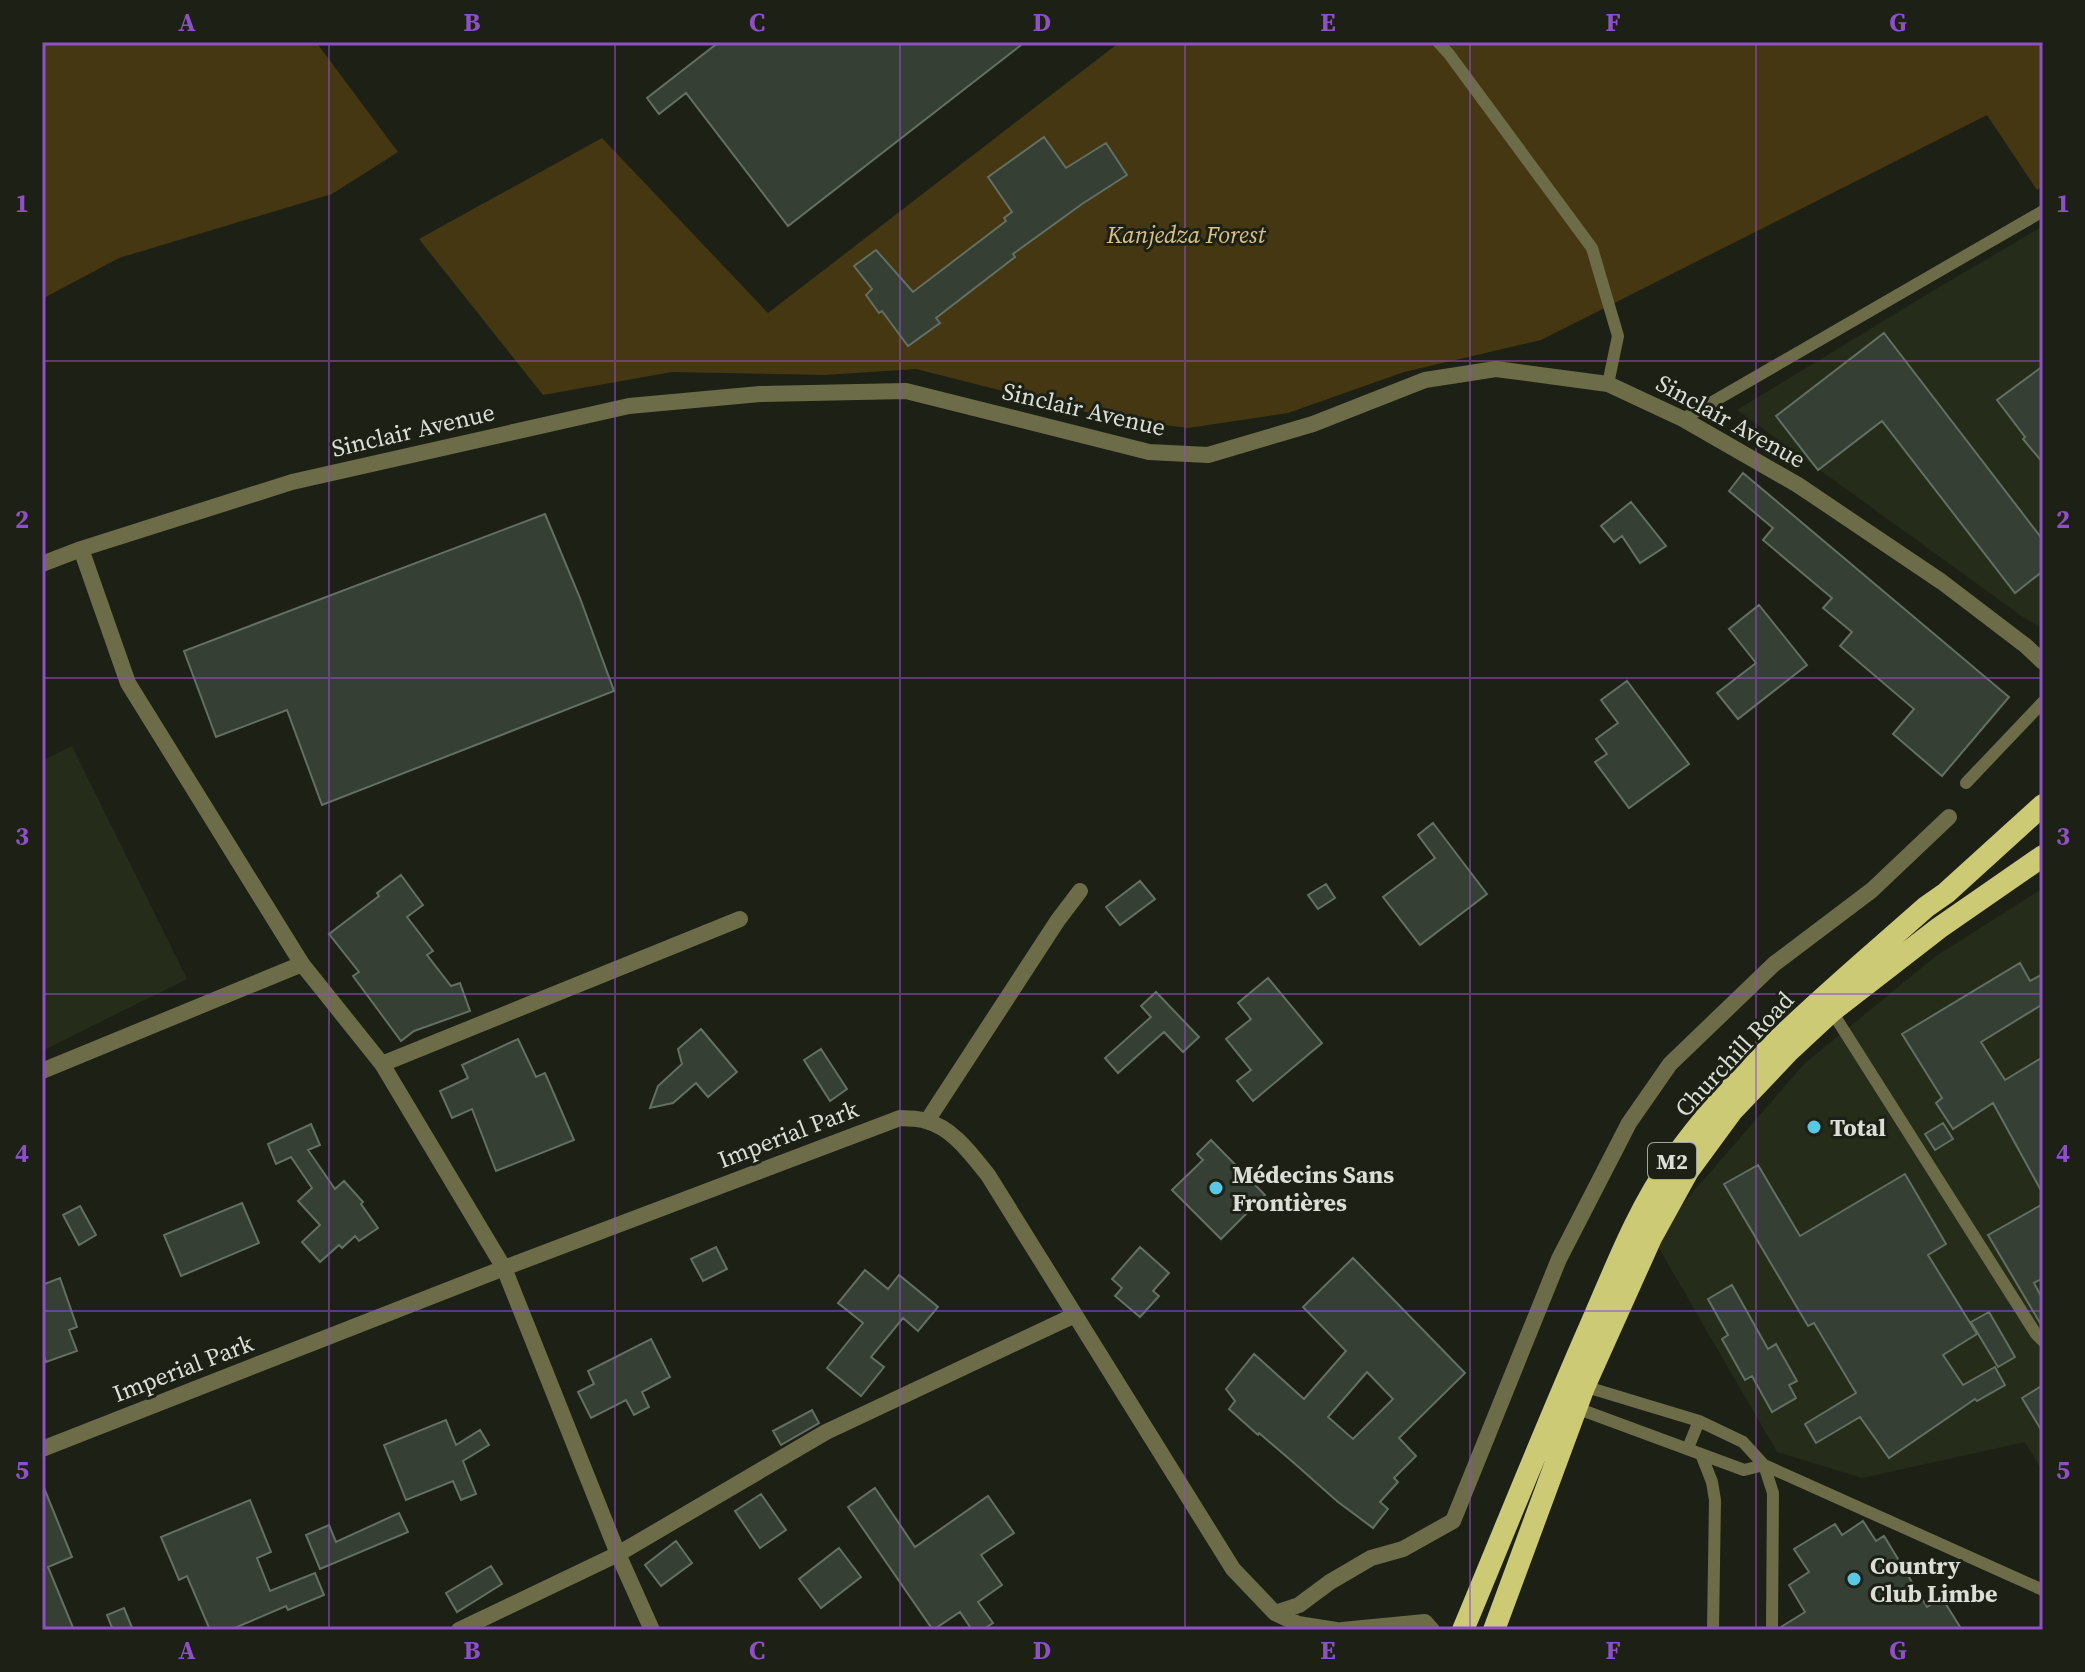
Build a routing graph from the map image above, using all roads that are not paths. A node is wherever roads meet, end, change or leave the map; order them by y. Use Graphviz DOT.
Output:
graph roads {
  1 [pos="1438,42"];
  2 [pos="2043,211"];
  3 [pos="1608,384"];
  4 [pos="1683,419"];
  5 [pos="81,549"];
  6 [pos="42,564"];
  7 [pos="2043,662"];
  8 [pos="2043,702"];
  9 [pos="1966,783"];
  10 [pos="2043,805"];
  11 [pos="1949,817"];
  12 [pos="2043,856"];
  13 [pos="1080,891"];
  14 [pos="740,919"];
  15 [pos="302,964"];
  16 [pos="1827,1005"];
  17 [pos="382,1064"];
  18 [pos="42,1071"];
  19 [pos="927,1121"];
  20 [pos="504,1268"];
  21 [pos="1075,1315"];
  22 [pos="2043,1341"];
  23 [pos="1571,1394"];
  24 [pos="1699,1421"];
  25 [pos="1688,1448"];
  26 [pos="42,1449"];
  27 [pos="1701,1454"];
  28 [pos="1764,1465"];
  29 [pos="618,1554"];
  30 [pos="2043,1590"];
  31 [pos="1275,1613"];
  32 [pos="459,1630"];
  33 [pos="652,1630"];
  34 [pos="1336,1630"];
  35 [pos="1342,1630"];
  36 [pos="1432,1630"];
  37 [pos="1463,1630"];
  38 [pos="1494,1630"];
  39 [pos="1713,1630"];
  40 [pos="1772,1630"];
  1 -- 3 [label="lane"];
  2 -- 4 [label="lane"];
  3 -- 4 [label="street, Sinclair Avenue"];
  3 -- 5 [label="street, Sinclair Avenue"];
  4 -- 7 [label="street, Sinclair Avenue"];
  5 -- 6 [label="street, Sinclair Avenue"];
  5 -- 15 [label="street"];
  8 -- 9 [label="lane"];
  10 -- 16 [label="highway, Churchill Road / M2"];
  11 -- 31 [label="street"];
  12 -- 16 [label="highway, Churchill Road / M2"];
  13 -- 19 [label="street"];
  14 -- 17 [label="street"];
  15 -- 17 [label="street"];
  15 -- 18 [label="street"];
  16 -- 22 [label="lane"];
  16 -- 23 [label="highway, Churchill Road / M2"];
  17 -- 20 [label="street"];
  19 -- 20 [label="street, Imperial Park"];
  19 -- 21 [label="street"];
  20 -- 26 [label="street, Imperial Park"];
  20 -- 29 [label="street"];
  21 -- 29 [label="street"];
  21 -- 31 [label="street"];
  23 -- 24 [label="lane"];
  23 -- 25 [label="lane"];
  23 -- 37 [label="highway, Churchill Road / M2"];
  23 -- 38 [label="highway, Churchill Road / M2"];
  24 -- 25 [label="lane"];
  24 -- 28 [label="lane"];
  25 -- 27 [label="lane"];
  27 -- 28 [label="lane"];
  27 -- 39 [label="lane"];
  28 -- 30 [label="lane"];
  28 -- 40 [label="lane"];
  29 -- 32 [label="street"];
  29 -- 33 [label="street"];
  31 -- 34 [label="street"];
  35 -- 36 [label="street"];
}
